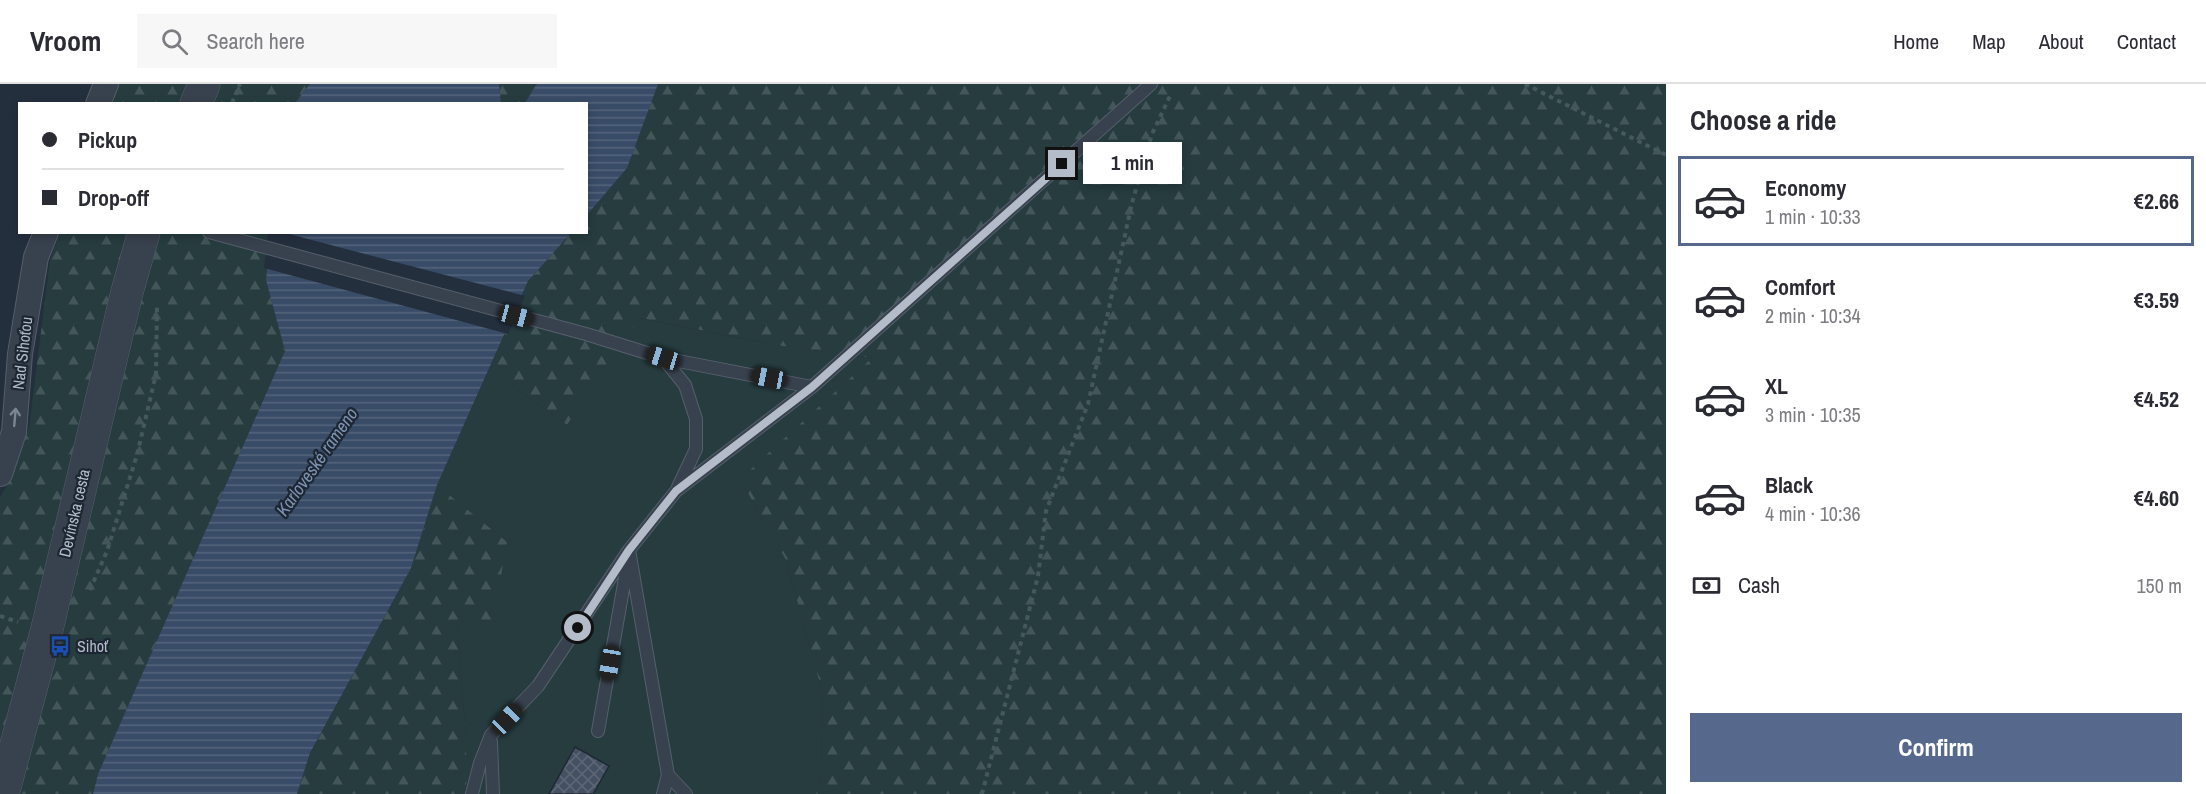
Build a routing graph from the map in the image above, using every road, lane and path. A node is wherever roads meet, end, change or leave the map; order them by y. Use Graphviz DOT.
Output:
graph roads {
  1 [pos="106,84"];
  2 [pos="204,84"];
  3 [pos="240,84"];
  4 [pos="1151,84"];
  5 [pos="1525,84"];
  6 [pos="1171,94"];
  7 [pos="99,102"];
  8 [pos="197,102"];
  9 [pos="233,102"];
  10 [pos="1666,155"];
  11 [pos="45,234"];
  12 [pos="143,234"];
  13 [pos="213,234"];
  14 [pos="157,301"];
  15 [pos="663,358"];
  16 [pos="812,387"];
  17 [pos="0,474"];
  18 [pos="676,491"];
  19 [pos="629,550"];
  20 [pos="89,592"];
  21 [pos="0,616"];
  22 [pos="25,624"];
  23 [pos="598,731"];
  24 [pos="491,735"];
  25 [pos="668,774"];
  26 [pos="3,794"];
  27 [pos="472,794"];
  28 [pos="493,794"];
  29 [pos="663,794"];
  30 [pos="686,794"];
  31 [pos="982,794"];
  1 -- 7 [label="street"];
  2 -- 8 [label="street"];
  3 -- 9 [label="path"];
  4 -- 16 [label="lane"];
  5 -- 10 [label="path"];
  6 -- 31 [label="path"];
  17 -- 11 [label="street, Nad Sihoťou, one-way"];
  12 -- 26 [label="street, Devínska cesta"];
  13 -- 15 [label="lane"];
  14 -- 20 [label="path"];
  15 -- 16 [label="lane"];
  15 -- 18 [label="lane"];
  16 -- 18 [label="lane"];
  18 -- 19 [label="lane"];
  19 -- 23 [label="lane"];
  19 -- 24 [label="lane"];
  19 -- 25 [label="lane"];
  21 -- 22 [label="path"];
  24 -- 27 [label="lane"];
  24 -- 28 [label="lane"];
  25 -- 29 [label="lane"];
  25 -- 30 [label="lane"];
}
